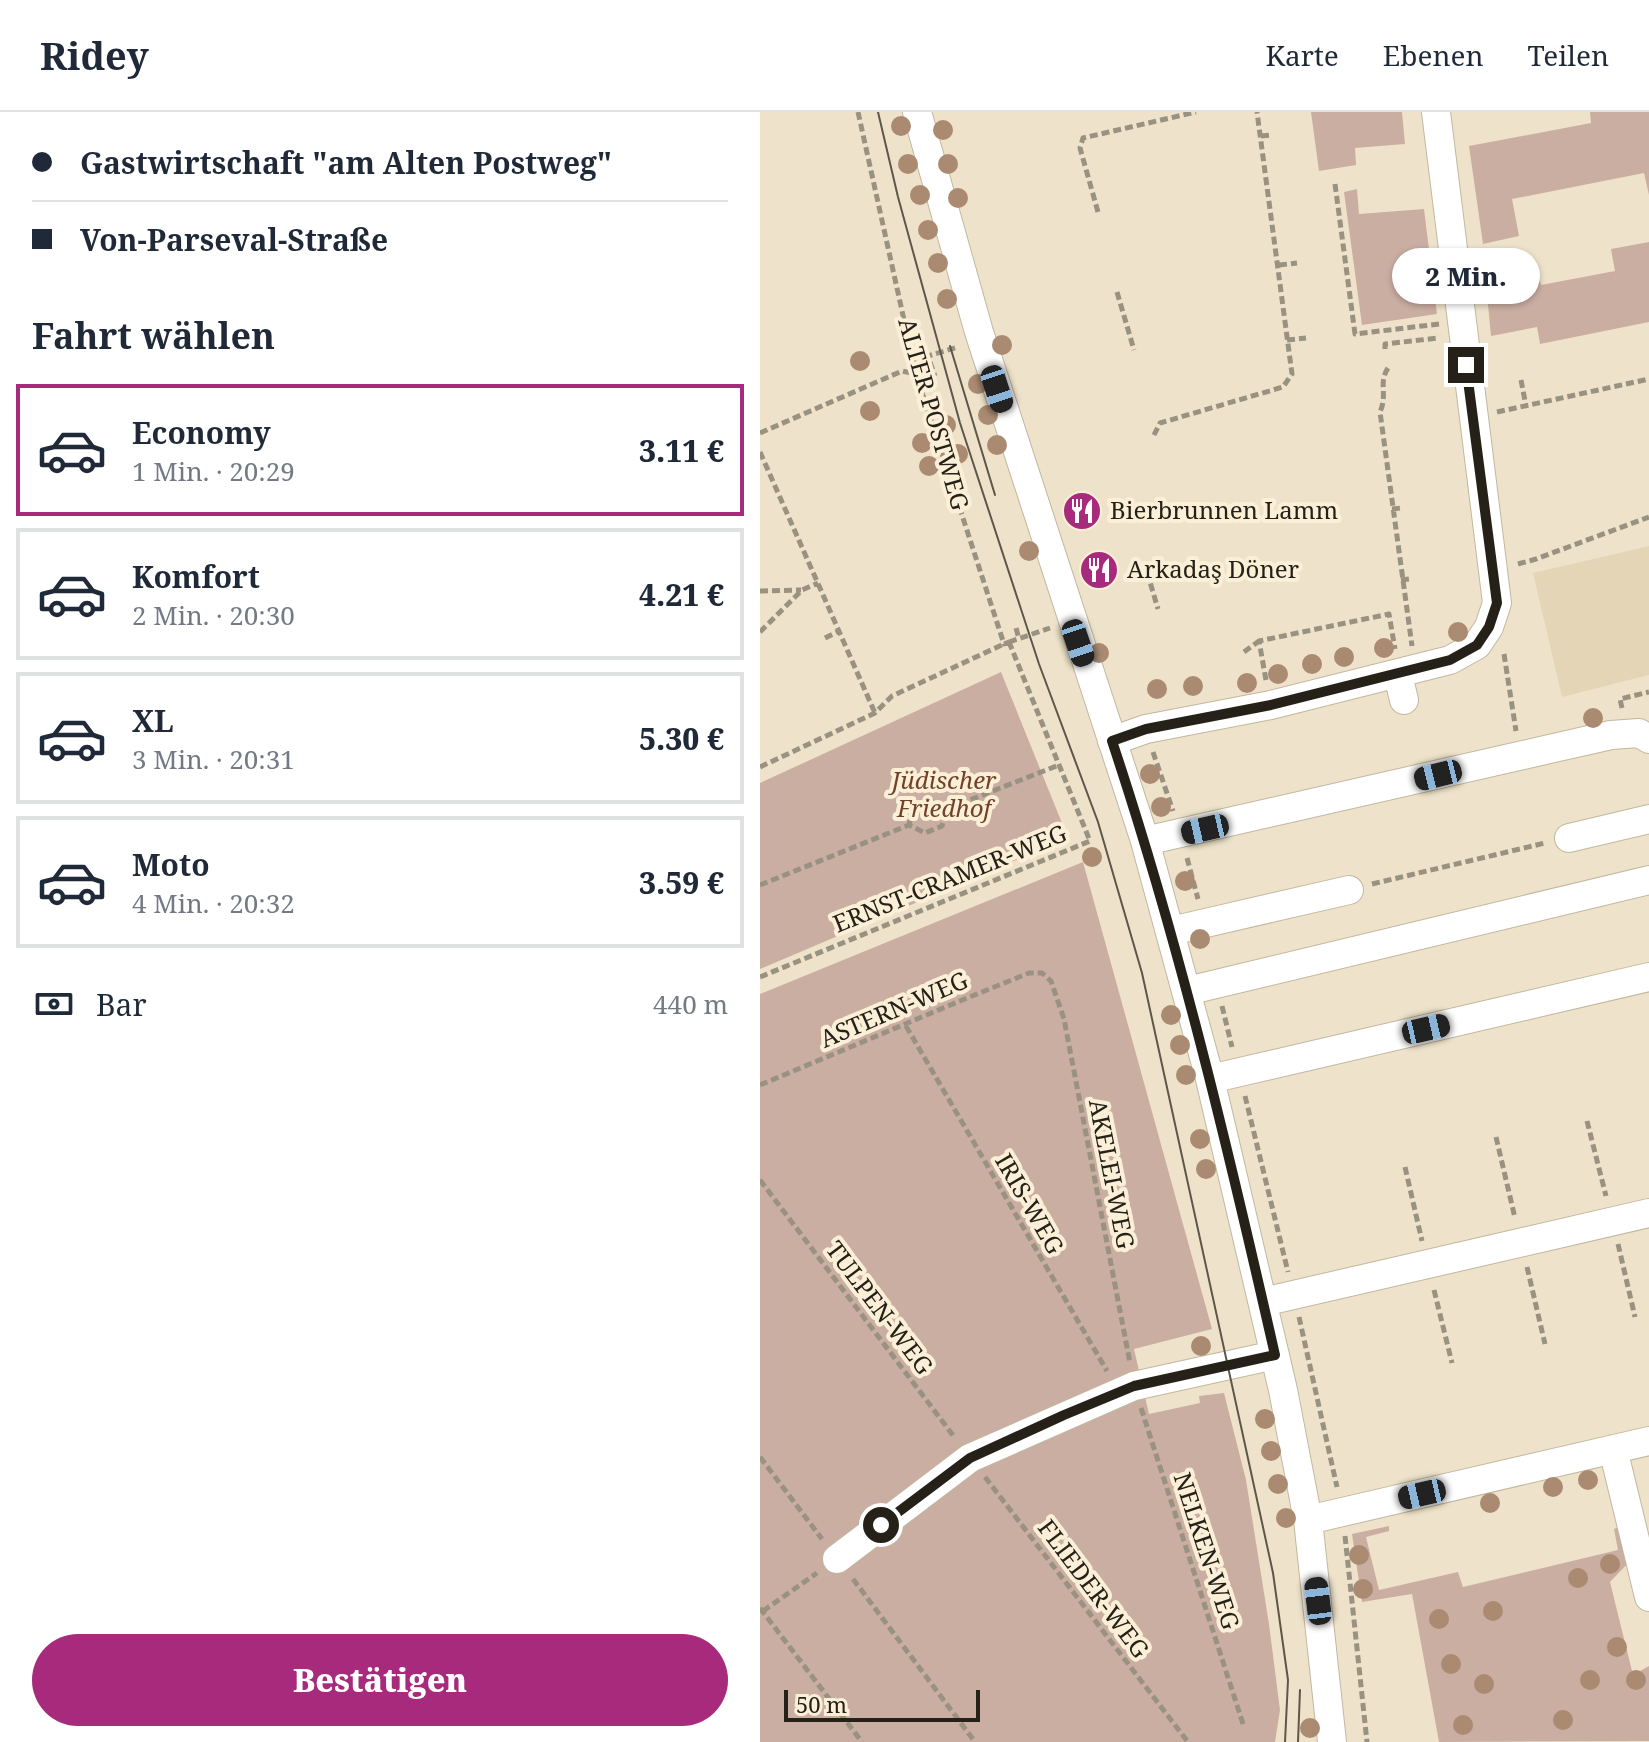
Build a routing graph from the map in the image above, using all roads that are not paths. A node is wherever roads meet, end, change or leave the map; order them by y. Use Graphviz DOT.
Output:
graph roads {
  1 [pos="917,112"];
  2 [pos="1436,112"];
  3 [pos="1647,737"];
  4 [pos="1112,741"];
  5 [pos="1649,819"];
  6 [pos="1569,838"];
  7 [pos="1145,841"];
  8 [pos="1649,880"];
  9 [pos="1349,890"];
  10 [pos="1171,931"];
  11 [pos="1649,977"];
  12 [pos="1187,991"];
  13 [pos="1210,1079"];
  14 [pos="1649,1213"];
  15 [pos="1263,1302"];
  16 [pos="1275,1355"];
  17 [pos="1649,1441"];
  18 [pos="1613,1449"];
  19 [pos="1637,1504"];
  20 [pos="1308,1520"];
  21 [pos="837,1559"];
  22 [pos="1649,1597"];
  23 [pos="1332,1742"];
  1 -- 4 [label="street"];
  2 -- 4 [label="street"];
  3 -- 7 [label="street"];
  4 -- 7 [label="street"];
  5 -- 6 [label="street"];
  7 -- 10 [label="street"];
  8 -- 12 [label="street"];
  9 -- 10 [label="street"];
  10 -- 12 [label="street"];
  11 -- 13 [label="street"];
  12 -- 13 [label="street"];
  13 -- 15 [label="street"];
  14 -- 15 [label="street"];
  15 -- 16 [label="street"];
  16 -- 20 [label="street"];
  16 -- 21 [label="street"];
  17 -- 18 [label="street"];
  18 -- 19 [label="street"];
  18 -- 20 [label="street"];
  19 -- 22 [label="street"];
  20 -- 23 [label="street"];
}
